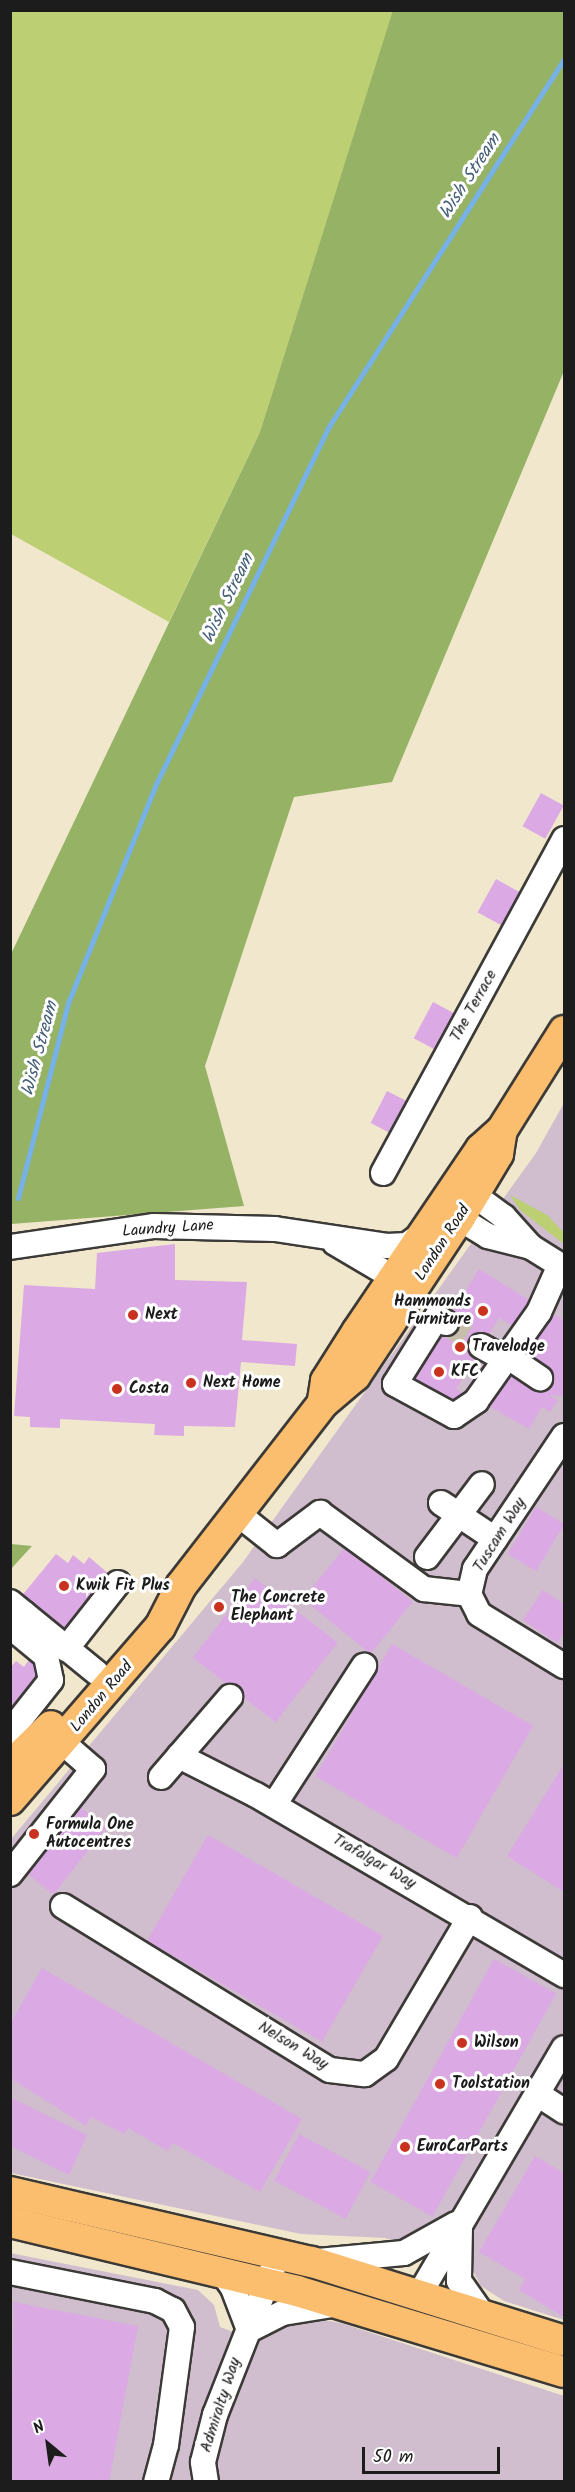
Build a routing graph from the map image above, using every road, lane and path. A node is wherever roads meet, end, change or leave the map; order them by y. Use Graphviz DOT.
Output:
graph roads {
  1 [pos="564,839"];
  2 [pos="564,1031"];
  3 [pos="382,1173"];
  4 [pos="457,1201"];
  5 [pos="422,1234"];
  6 [pos="325,1237"];
  7 [pos="10,1248"];
  8 [pos="562,1267"];
  9 [pos="403,1284"];
  10 [pos="446,1323"];
  11 [pos="482,1346"];
  12 [pos="506,1357"];
  13 [pos="540,1378"];
  14 [pos="564,1436"];
  15 [pos="482,1484"];
  16 [pos="449,1509"];
  17 [pos="238,1514"];
  18 [pos="495,1539"];
  19 [pos="427,1557"];
  20 [pos="118,1583"];
  21 [pos="181,1586"];
  22 [pos="469,1593"];
  23 [pos="17,1607"];
  24 [pos="66,1649"];
  25 [pos="364,1666"];
  26 [pos="564,1666"];
  27 [pos="97,1673"];
  28 [pos="230,1696"];
  29 [pos="10,1732"];
  30 [pos="70,1749"];
  31 [pos="179,1756"];
  32 [pos="10,1766"];
  33 [pos="161,1777"];
  34 [pos="10,1800"];
  35 [pos="274,1805"];
  36 [pos="10,1874"];
  37 [pos="63,1906"];
  38 [pos="470,1917"];
  39 [pos="564,1975"];
  40 [pos="564,2048"];
  41 [pos="539,2095"];
  42 [pos="564,2111"];
  43 [pos="10,2192"];
  44 [pos="460,2221"];
  45 [pos="10,2222"];
  46 [pos="278,2255"];
  47 [pos="312,2262"];
  48 [pos="10,2272"];
  49 [pos="222,2272"];
  50 [pos="266,2283"];
  51 [pos="419,2295"];
  52 [pos="339,2304"];
  53 [pos="481,2313"];
  54 [pos="404,2324"];
  55 [pos="249,2330"];
  56 [pos="564,2341"];
  57 [pos="564,2372"];
  58 [pos="166,2445"];
  59 [pos="205,2472"];
  60 [pos="156,2481"];
  1 -- 3 [label="street, The Terrace"];
  2 -- 4 [label="main road, London Road"];
  4 -- 5 [label="main road, London Road"];
  4 -- 8 [label="street"];
  4 -- 9 [label="main road, London Road"];
  5 -- 6 [label="street, Laundry Lane"];
  5 -- 9 [label="main road, London Road"];
  6 -- 7 [label="street, Laundry Lane"];
  6 -- 9 [label="street, Laundry Lane"];
  8 -- 12 [label="street"];
  9 -- 17 [label="main road, London Road"];
  10 -- 12 [label="street"];
  11 -- 12 [label="street"];
  12 -- 13 [label="street"];
  14 -- 18 [label="street, Tuscam Way"];
  15 -- 16 [label="street"];
  16 -- 18 [label="street"];
  16 -- 19 [label="street"];
  17 -- 21 [label="main road, London Road"];
  17 -- 22 [label="street"];
  18 -- 22 [label="street, Tuscam Way"];
  20 -- 24 [label="street"];
  21 -- 27 [label="main road, London Road"];
  21 -- 30 [label="main road, London Road"];
  22 -- 26 [label="street, Tuscam Way"];
  23 -- 24 [label="street"];
  23 -- 29 [label="street"];
  24 -- 27 [label="street"];
  25 -- 35 [label="street"];
  27 -- 32 [label="main road, London Road"];
  28 -- 31 [label="street"];
  30 -- 34 [label="main road, London Road"];
  30 -- 36 [label="street"];
  31 -- 33 [label="street"];
  31 -- 35 [label="street, Trafalgar Way"];
  35 -- 38 [label="street, Trafalgar Way"];
  37 -- 38 [label="street, Nelson Way"];
  38 -- 39 [label="street, Trafalgar Way"];
  40 -- 41 [label="street"];
  41 -- 42 [label="street"];
  41 -- 44 [label="street"];
  43 -- 46 [label="main road"];
  44 -- 47 [label="street"];
  44 -- 51 [label="street"];
  44 -- 53 [label="street"];
  45 -- 49 [label="main road"];
  46 -- 47 [label="main road"];
  46 -- 50 [label="street, Admiralty Way"];
  47 -- 51 [label="main road"];
  48 -- 58 [label="street"];
  49 -- 50 [label="main road"];
  49 -- 55 [label="street"];
  50 -- 52 [label="main road"];
  50 -- 55 [label="street, Admiralty Way"];
  51 -- 53 [label="main road"];
  51 -- 54 [label="main road"];
  52 -- 54 [label="main road"];
  52 -- 55 [label="street"];
  53 -- 56 [label="main road"];
  54 -- 57 [label="main road"];
  55 -- 59 [label="street, Admiralty Way"];
  58 -- 59 [label="street"];
  58 -- 60 [label="street"];
}
